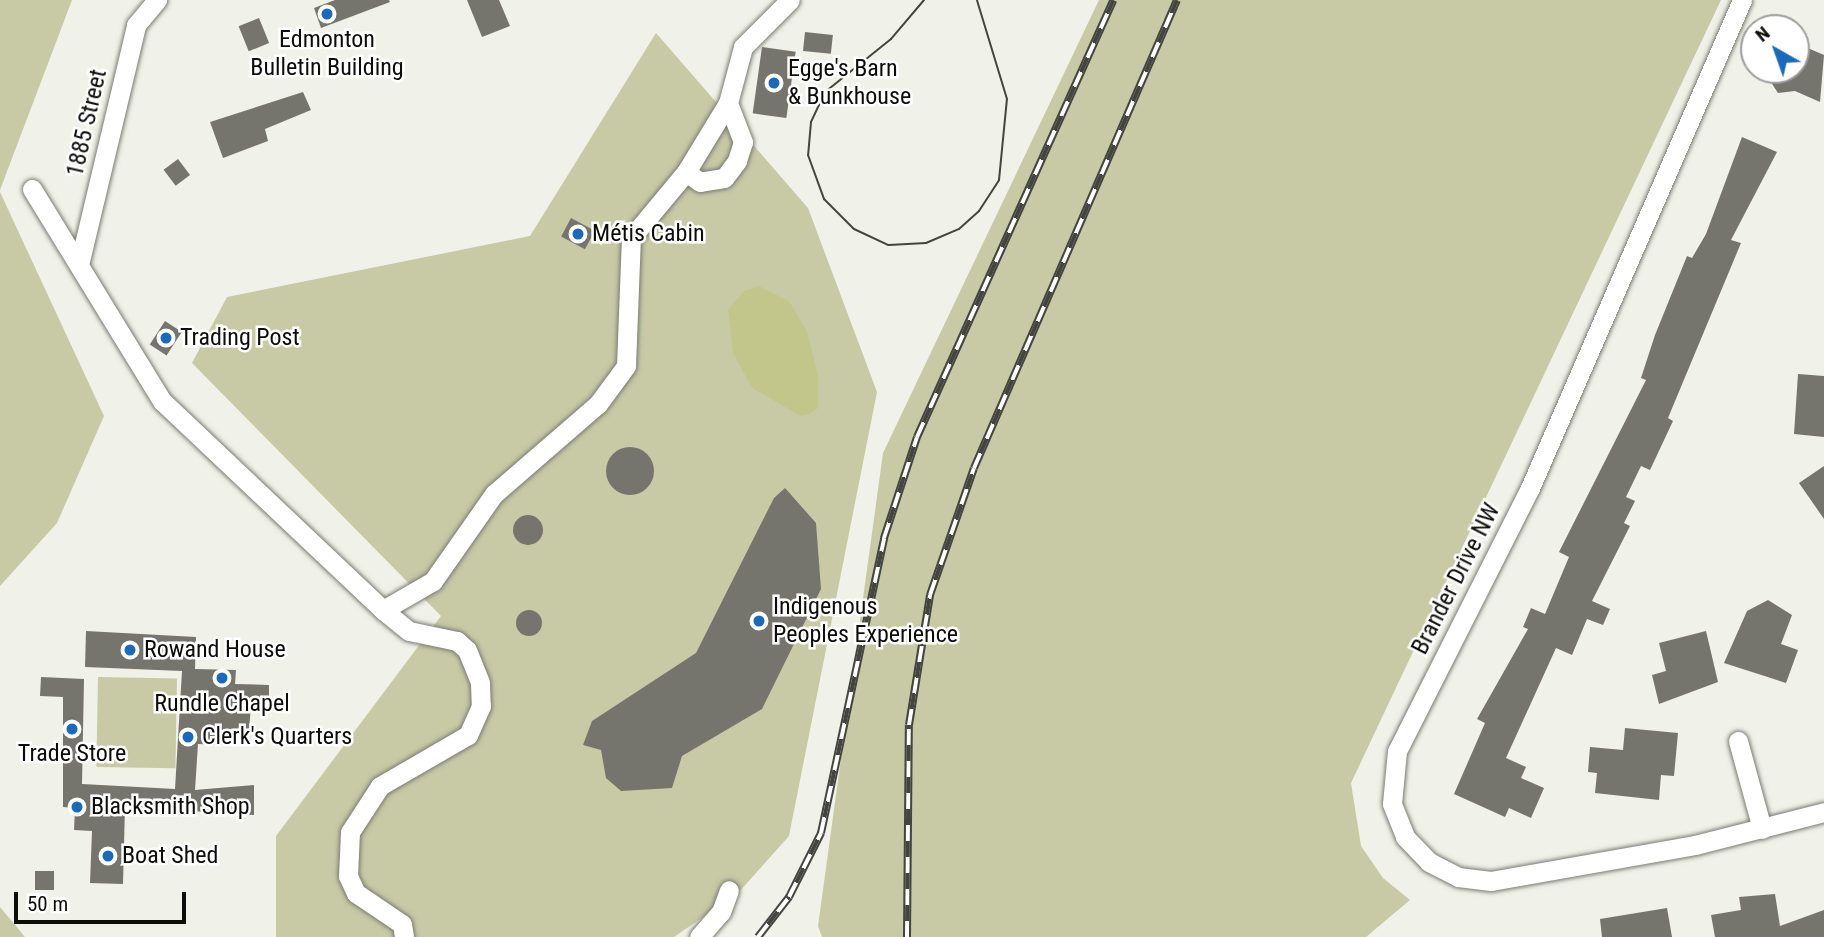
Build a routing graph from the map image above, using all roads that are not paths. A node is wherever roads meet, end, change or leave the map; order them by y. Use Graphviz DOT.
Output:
graph roads {
  1 [pos="157,0"];
  2 [pos="790,0"];
  3 [pos="1742,0"];
  4 [pos="728,103"];
  5 [pos="686,172"];
  6 [pos="32,189"];
  7 [pos="79,265"];
  8 [pos="383,610"];
  9 [pos="1738,741"];
  10 [pos="1824,812"];
  11 [pos="1762,829"];
  12 [pos="729,890"];
  13 [pos="404,937"];
  14 [pos="699,937"];
  1 -- 7 [label="street, 1885 Street"];
  2 -- 4 [label="street"];
  3 -- 11 [label="street, Brander Drive NW"];
  4 -- 5 [label="street"];
  4 -- 5 [label="street"];
  5 -- 8 [label="street"];
  6 -- 7 [label="street"];
  7 -- 8 [label="street"];
  8 -- 13 [label="street"];
  9 -- 11 [label="street"];
  10 -- 11 [label="street, Brander Drive NW"];
  12 -- 14 [label="street"];
}
